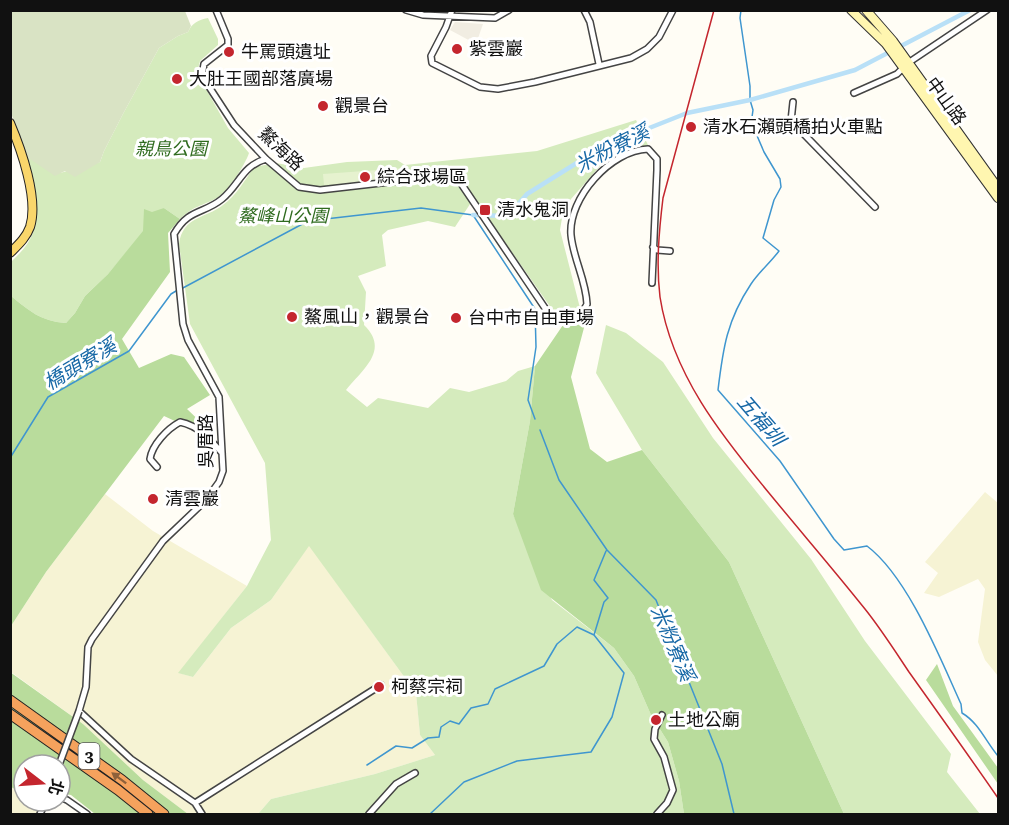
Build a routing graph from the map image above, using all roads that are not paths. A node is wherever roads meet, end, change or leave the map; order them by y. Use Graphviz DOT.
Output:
graph roads {
  1 [pos="216,10"];
  2 [pos="406,10"];
  3 [pos="584,10"];
  4 [pos="673,10"];
  5 [pos="851,10"];
  6 [pos="866,10"];
  7 [pos="987,10"];
  8 [pos="508,11"];
  9 [pos="450,13"];
  10 [pos="889,43"];
  11 [pos="599,64"];
  12 [pos="905,65"];
  13 [pos="854,93"];
  14 [pos="793,102"];
  15 [pos="10,123"];
  16 [pos="960,140"];
  17 [pos="266,159"];
  18 [pos="999,188"];
  19 [pos="999,198"];
  20 [pos="875,207"];
  21 [pos="653,247"];
  22 [pos="670,251"];
  23 [pos="10,253"];
  24 [pos="652,283"];
  25 [pos="223,455"];
  26 [pos="157,466"];
  27 [pos="381,685"];
  28 [pos="10,700"];
  29 [pos="79,711"];
  30 [pos="10,714"];
  31 [pos="663,715"];
  32 [pos="63,753"];
  33 [pos="415,773"];
  34 [pos="195,803"];
  35 [pos="72,804"];
  36 [pos="87,814"];
  37 [pos="148,814"];
  38 [pos="164,814"];
  39 [pos="202,814"];
  40 [pos="369,814"];
  41 [pos="657,814"];
  1 -- 17 [label="street, 鰲海路"];
  2 -- 9 [label="street"];
  3 -- 11 [label="street"];
  4 -- 11 [label="street"];
  5 -- 10 [label="street"];
  6 -- 10 [label="street"];
  7 -- 12 [label="street"];
  8 -- 9 [label="street"];
  9 -- 11 [label="street"];
  10 -- 12 [label="street"];
  12 -- 13 [label="street, 中山路"];
  12 -- 16 [label="street, 中山路"];
  14 -- 20 [label="street"];
  15 -- 23 [label="main road"];
  16 -- 18 [label="street, 中山路"];
  16 -- 19 [label="street, 中山路"];
  17 -- 21 [label="street, 鰲海路"];
  17 -- 25 [label="street, 吳厝路"];
  21 -- 22 [label="street"];
  21 -- 24 [label="street"];
  25 -- 26 [label="street"];
  25 -- 29 [label="street, 吳厝路"];
  27 -- 34 [label="street"];
  38 -- 28 [label="highway, 3, one-way"];
  29 -- 32 [label="street, 吳厝路, bridge"];
  29 -- 34 [label="street"];
  30 -- 37 [label="highway, 3"];
  31 -- 41 [label="street"];
  33 -- 40 [label="street"];
  34 -- 39 [label="street"];
  35 -- 36 [label="street"];
}
